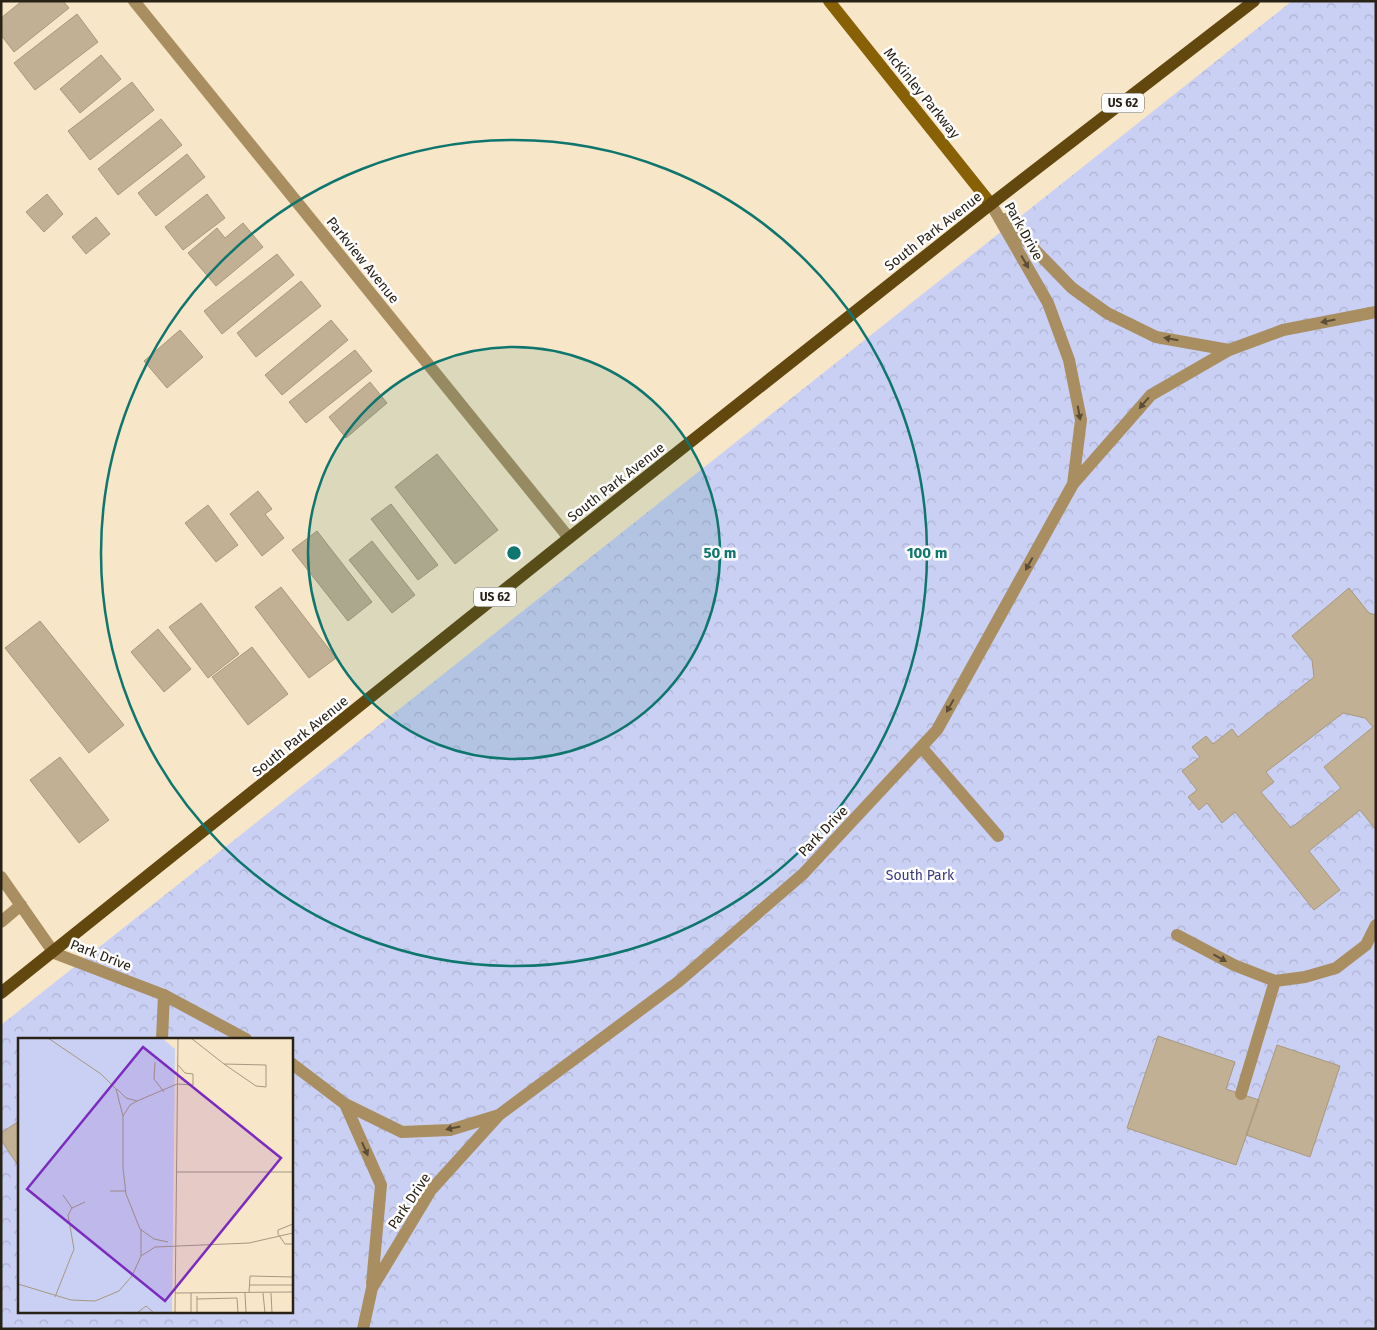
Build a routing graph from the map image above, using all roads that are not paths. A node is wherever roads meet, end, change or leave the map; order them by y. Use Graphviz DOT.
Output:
graph roads {
  1 [pos="134,1"];
  2 [pos="829,1"];
  3 [pos="1254,1"];
  4 [pos="991,204"];
  5 [pos="1376,312"];
  6 [pos="1230,350"];
  7 [pos="1073,484"];
  8 [pos="569,538"];
  9 [pos="922,748"];
  10 [pos="998,836"];
  11 [pos="1,877"];
  12 [pos="21,904"];
  13 [pos="1,922"];
  14 [pos="1376,925"];
  15 [pos="1178,935"];
  16 [pos="54,953"];
  17 [pos="1275,981"];
  18 [pos="1,993"];
  19 [pos="164,995"];
  20 [pos="162,1038"];
  21 [pos="244,1038"];
  22 [pos="292,1064"];
  23 [pos="1241,1094"];
  24 [pos="345,1104"];
  25 [pos="499,1115"];
  26 [pos="372,1288"];
  27 [pos="363,1329"];
  1 -- 8 [label="street, Parkview Avenue"];
  2 -- 4 [label="street, McKinley Parkway"];
  3 -- 4 [label="main road, South Park Avenue / US 62"];
  6 -- 4 [label="street, Park Drive, one-way"];
  4 -- 7 [label="street, Park Drive, one-way"];
  4 -- 8 [label="main road, South Park Avenue / US 62"];
  5 -- 6 [label="street, Park Drive, one-way"];
  6 -- 7 [label="street, Park Drive, one-way"];
  7 -- 9 [label="street, Park Drive, one-way"];
  8 -- 16 [label="main road, South Park Avenue / US 62"];
  9 -- 10 [label="street"];
  9 -- 25 [label="street, Park Drive"];
  11 -- 12 [label="street"];
  12 -- 13 [label="street"];
  12 -- 16 [label="street"];
  14 -- 17 [label="street"];
  15 -- 17 [label="street, one-way"];
  16 -- 18 [label="main road, South Park Avenue / US 62"];
  16 -- 19 [label="street, Park Drive"];
  17 -- 23 [label="street"];
  19 -- 20 [label="street"];
  19 -- 21 [label="street, Park Drive"];
  22 -- 24 [label="street, Park Drive"];
  25 -- 24 [label="street, Park Drive, one-way"];
  24 -- 26 [label="street, Park Drive, one-way"];
  25 -- 26 [label="street, Park Drive"];
  26 -- 27 [label="street, Park Drive"];
}
